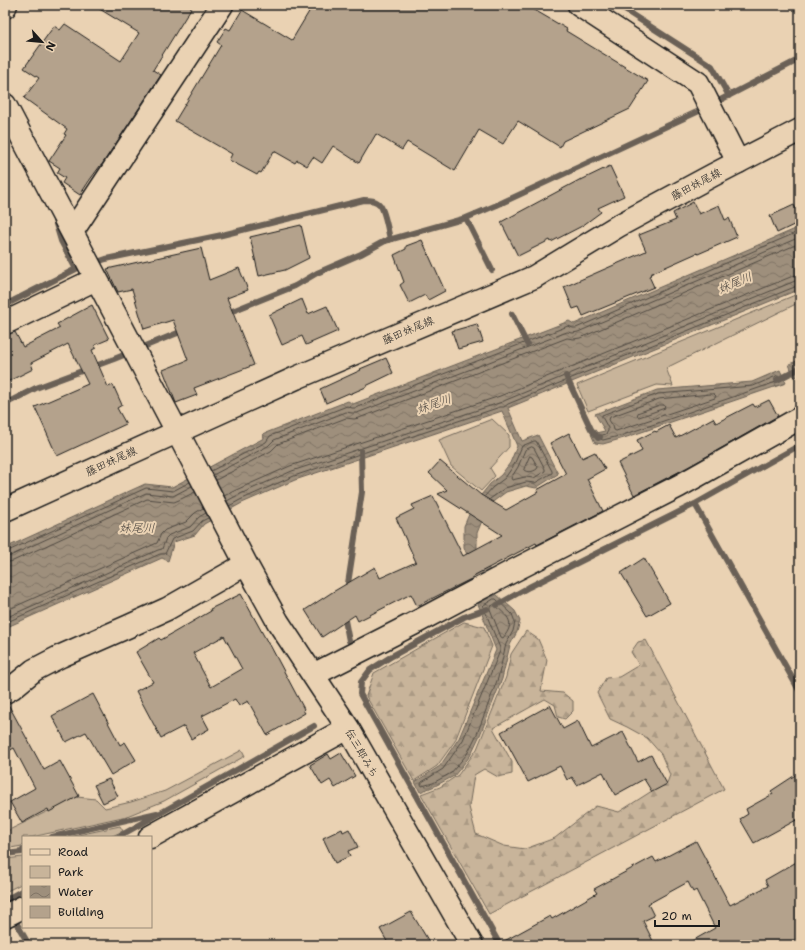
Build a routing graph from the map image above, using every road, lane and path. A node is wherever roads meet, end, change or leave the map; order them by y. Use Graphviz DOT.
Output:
graph roads {
  1 [pos="222,5"];
  2 [pos="579,5"];
  3 [pos="5,105"];
  4 [pos="800,130"];
  5 [pos="738,162"];
  6 [pos="72,232"];
  7 [pos="91,269"];
  8 [pos="5,323"];
  9 [pos="800,418"];
  10 [pos="177,431"];
  11 [pos="5,510"];
  12 [pos="246,564"];
  13 [pos="313,675"];
  14 [pos="5,692"];
  15 [pos="348,728"];
  16 [pos="152,836"];
  17 [pos="22,908"];
  18 [pos="5,916"];
  19 [pos="472,945"];
  1 -- 6 [label="street"];
  2 -- 5 [label="street"];
  3 -- 6 [label="street, 伝三郎みち"];
  4 -- 5 [label="street, 藤田妹尾線"];
  5 -- 10 [label="street, 藤田妹尾線"];
  6 -- 7 [label="street, 伝三郎みち"];
  7 -- 8 [label="street"];
  7 -- 10 [label="street, 伝三郎みち"];
  9 -- 13 [label="street"];
  10 -- 11 [label="street, 藤田妹尾線"];
  10 -- 12 [label="street, 伝三郎みち"];
  12 -- 13 [label="street, 伝三郎みち"];
  12 -- 14 [label="street"];
  13 -- 15 [label="street, 伝三郎みち"];
  15 -- 16 [label="street"];
  15 -- 19 [label="street, 伝三郎みち"];
  17 -- 18 [label="street"];
}
